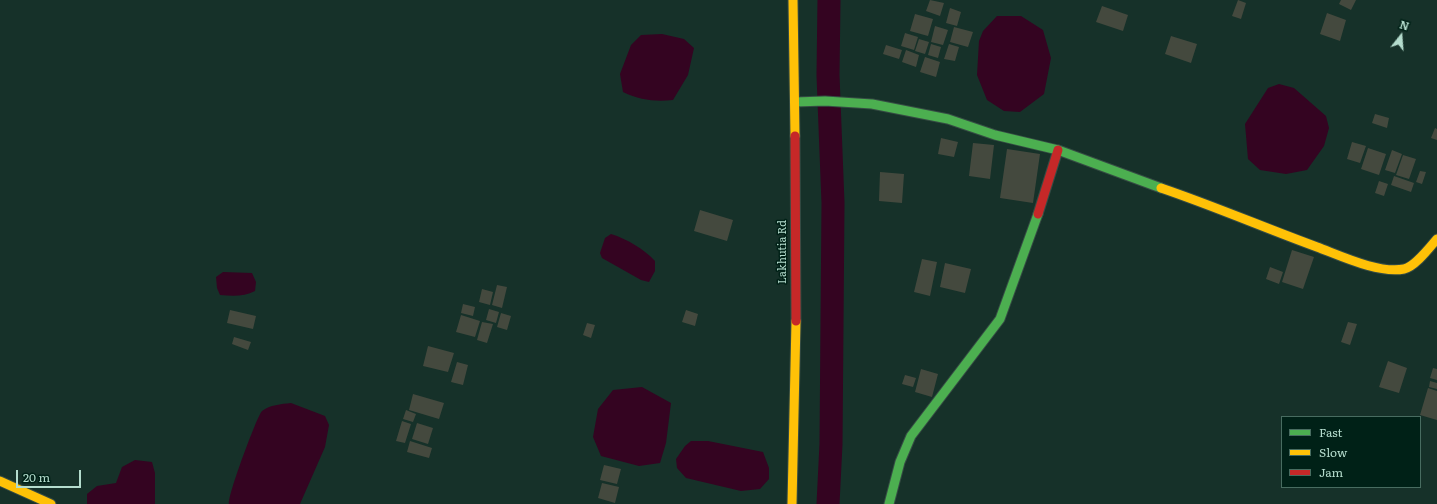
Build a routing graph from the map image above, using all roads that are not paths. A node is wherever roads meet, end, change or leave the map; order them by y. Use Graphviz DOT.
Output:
graph roads {
  1 [pos="793,0"];
  2 [pos="795,102"];
  3 [pos="1058,150"];
  4 [pos="1437,239"];
  5 [pos="0,481"];
  6 [pos="51,504"];
  7 [pos="792,504"];
  8 [pos="889,504"];
  1 -- 2 [label="street, Lakhutia Rd"];
  2 -- 3 [label="street"];
  2 -- 7 [label="street, Lakhutia Rd"];
  3 -- 4 [label="street"];
  3 -- 8 [label="street"];
  5 -- 6 [label="street"];
}
